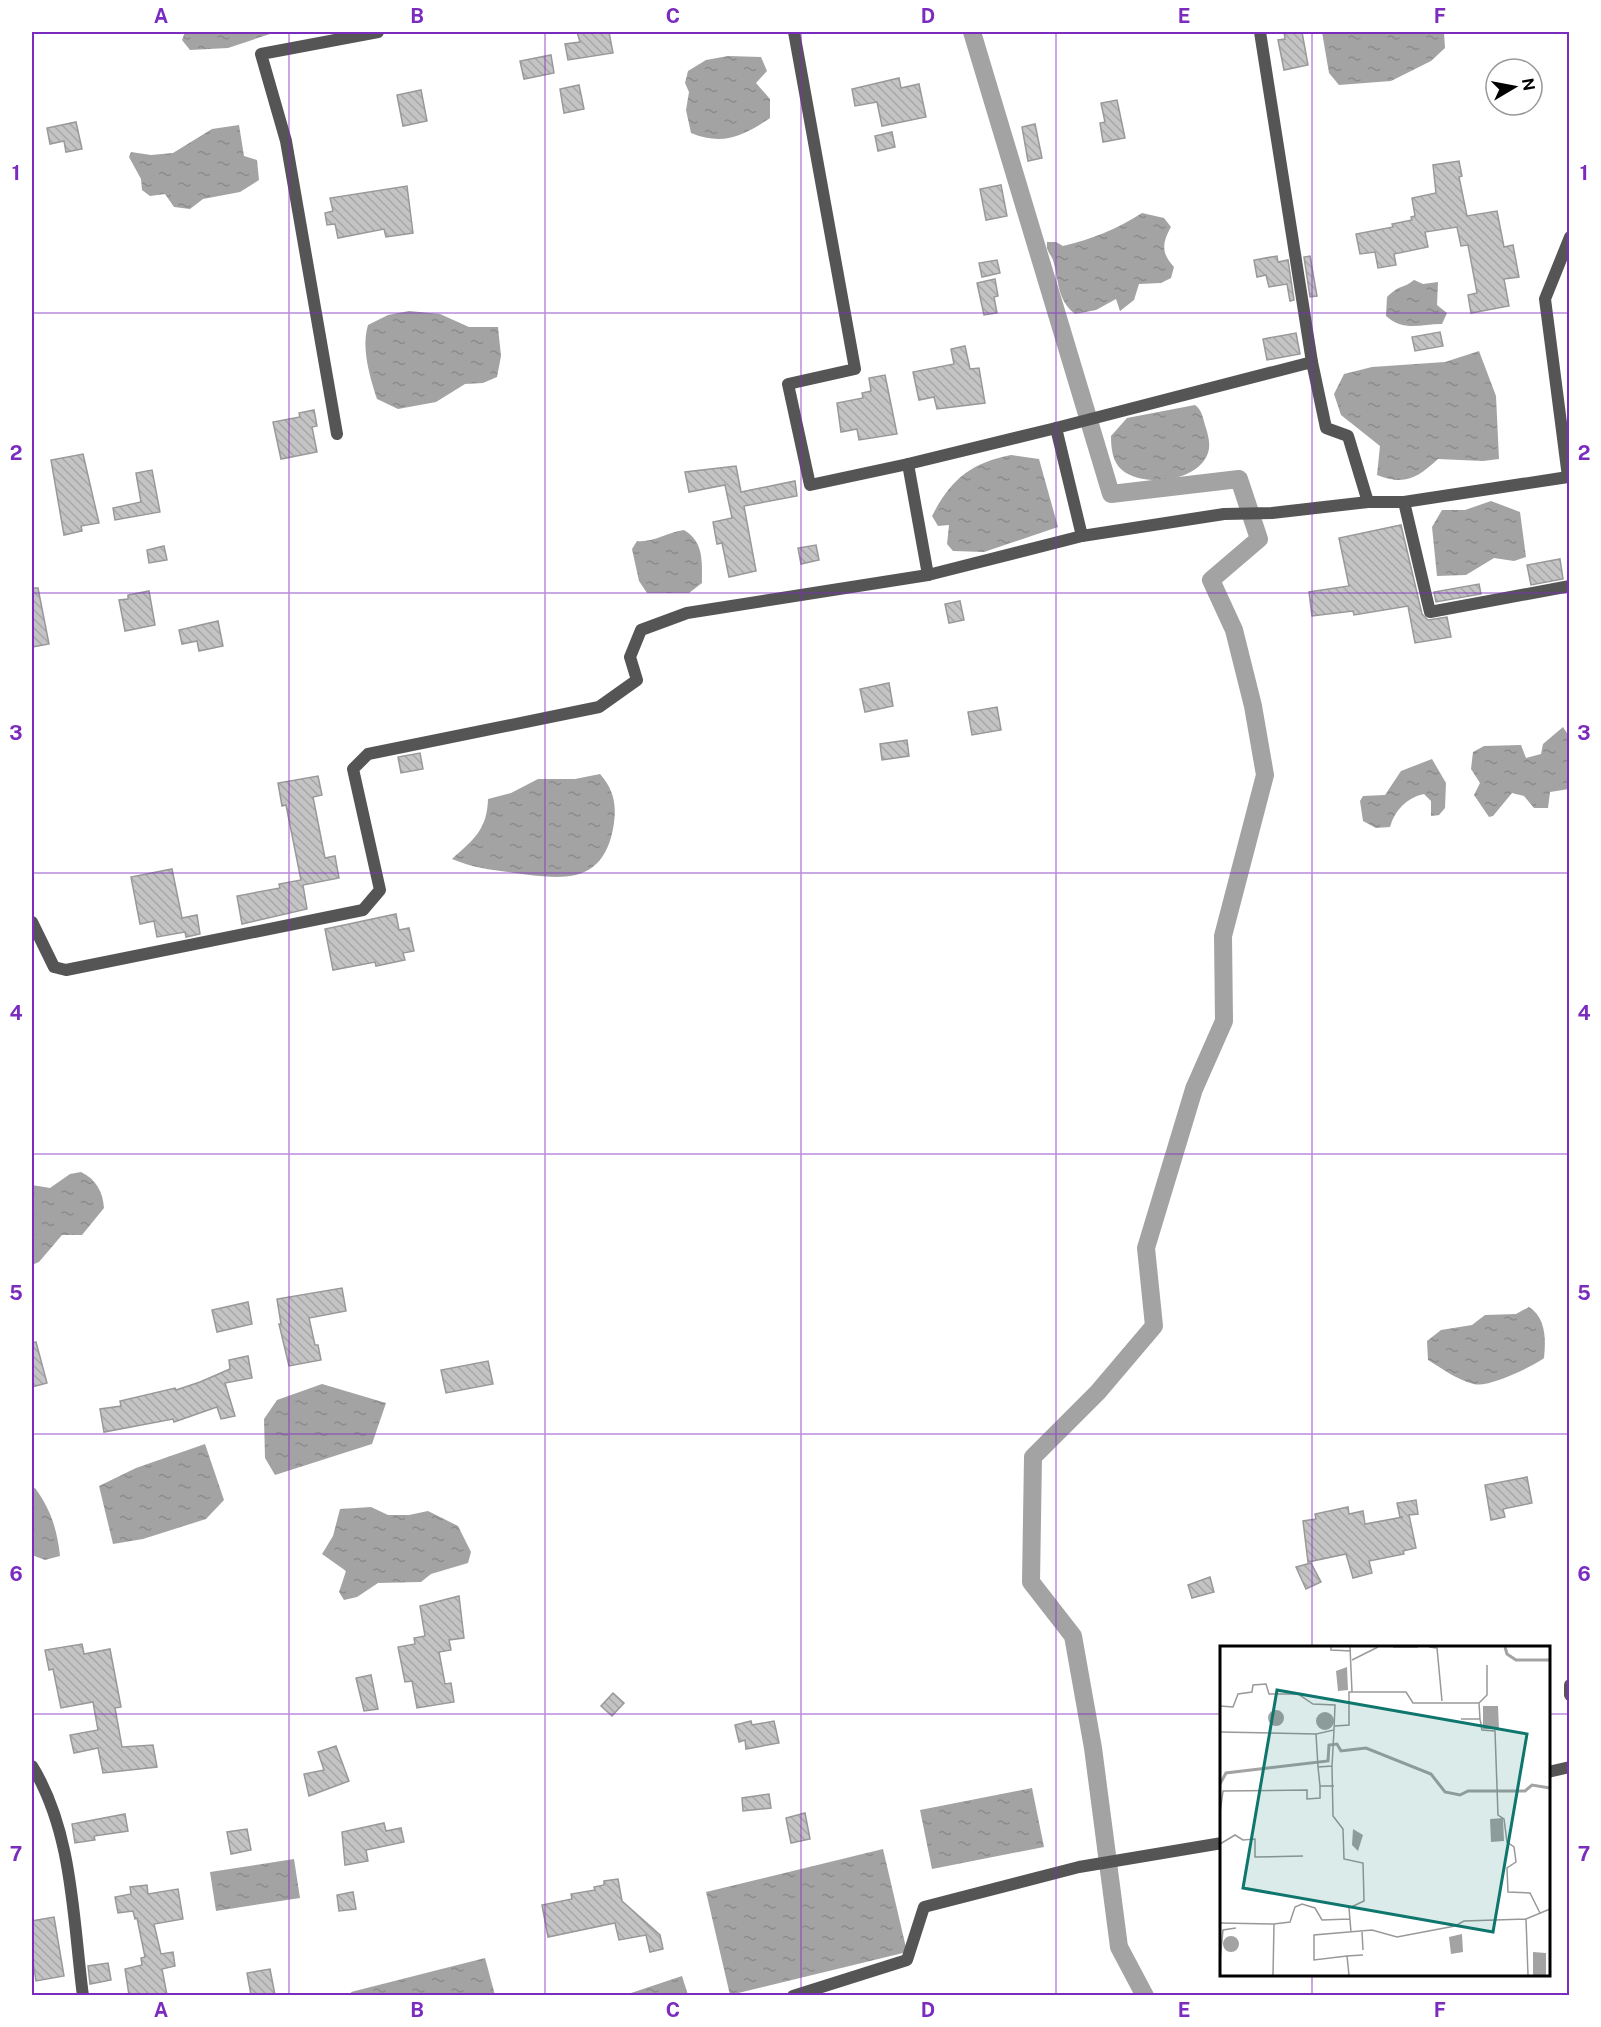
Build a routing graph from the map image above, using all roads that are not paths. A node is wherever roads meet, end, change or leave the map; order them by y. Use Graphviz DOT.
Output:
graph roads {
  1 [pos="378,32"];
  2 [pos="794,32"];
  3 [pos="1260,32"];
  4 [pos="1569,237"];
  5 [pos="1312,362"];
  6 [pos="1056,428"];
  7 [pos="337,434"];
  8 [pos="908,464"];
  9 [pos="1368,502"];
  10 [pos="1404,502"];
  11 [pos="1082,536"];
  12 [pos="928,575"];
  13 [pos="1569,586"];
  14 [pos="32,922"];
  15 [pos="1569,1685"];
  16 [pos="1569,1695"];
  17 [pos="32,1766"];
  18 [pos="1569,1767"];
  19 [pos="1550,1772"];
  20 [pos="1220,1843"];
  21 [pos="83,1995"];
  22 [pos="794,1995"];
  1 -- 7 [label="street"];
  2 -- 8 [label="street"];
  3 -- 5 [label="street"];
  4 -- 10 [label="street"];
  5 -- 6 [label="street"];
  5 -- 9 [label="street"];
  6 -- 8 [label="street"];
  6 -- 11 [label="street"];
  8 -- 12 [label="street"];
  9 -- 10 [label="street"];
  9 -- 11 [label="street"];
  10 -- 13 [label="street"];
  11 -- 12 [label="street"];
  12 -- 14 [label="street"];
  15 -- 16 [label="street"];
  17 -- 21 [label="street"];
  18 -- 19 [label="street"];
  20 -- 22 [label="street"];
}
